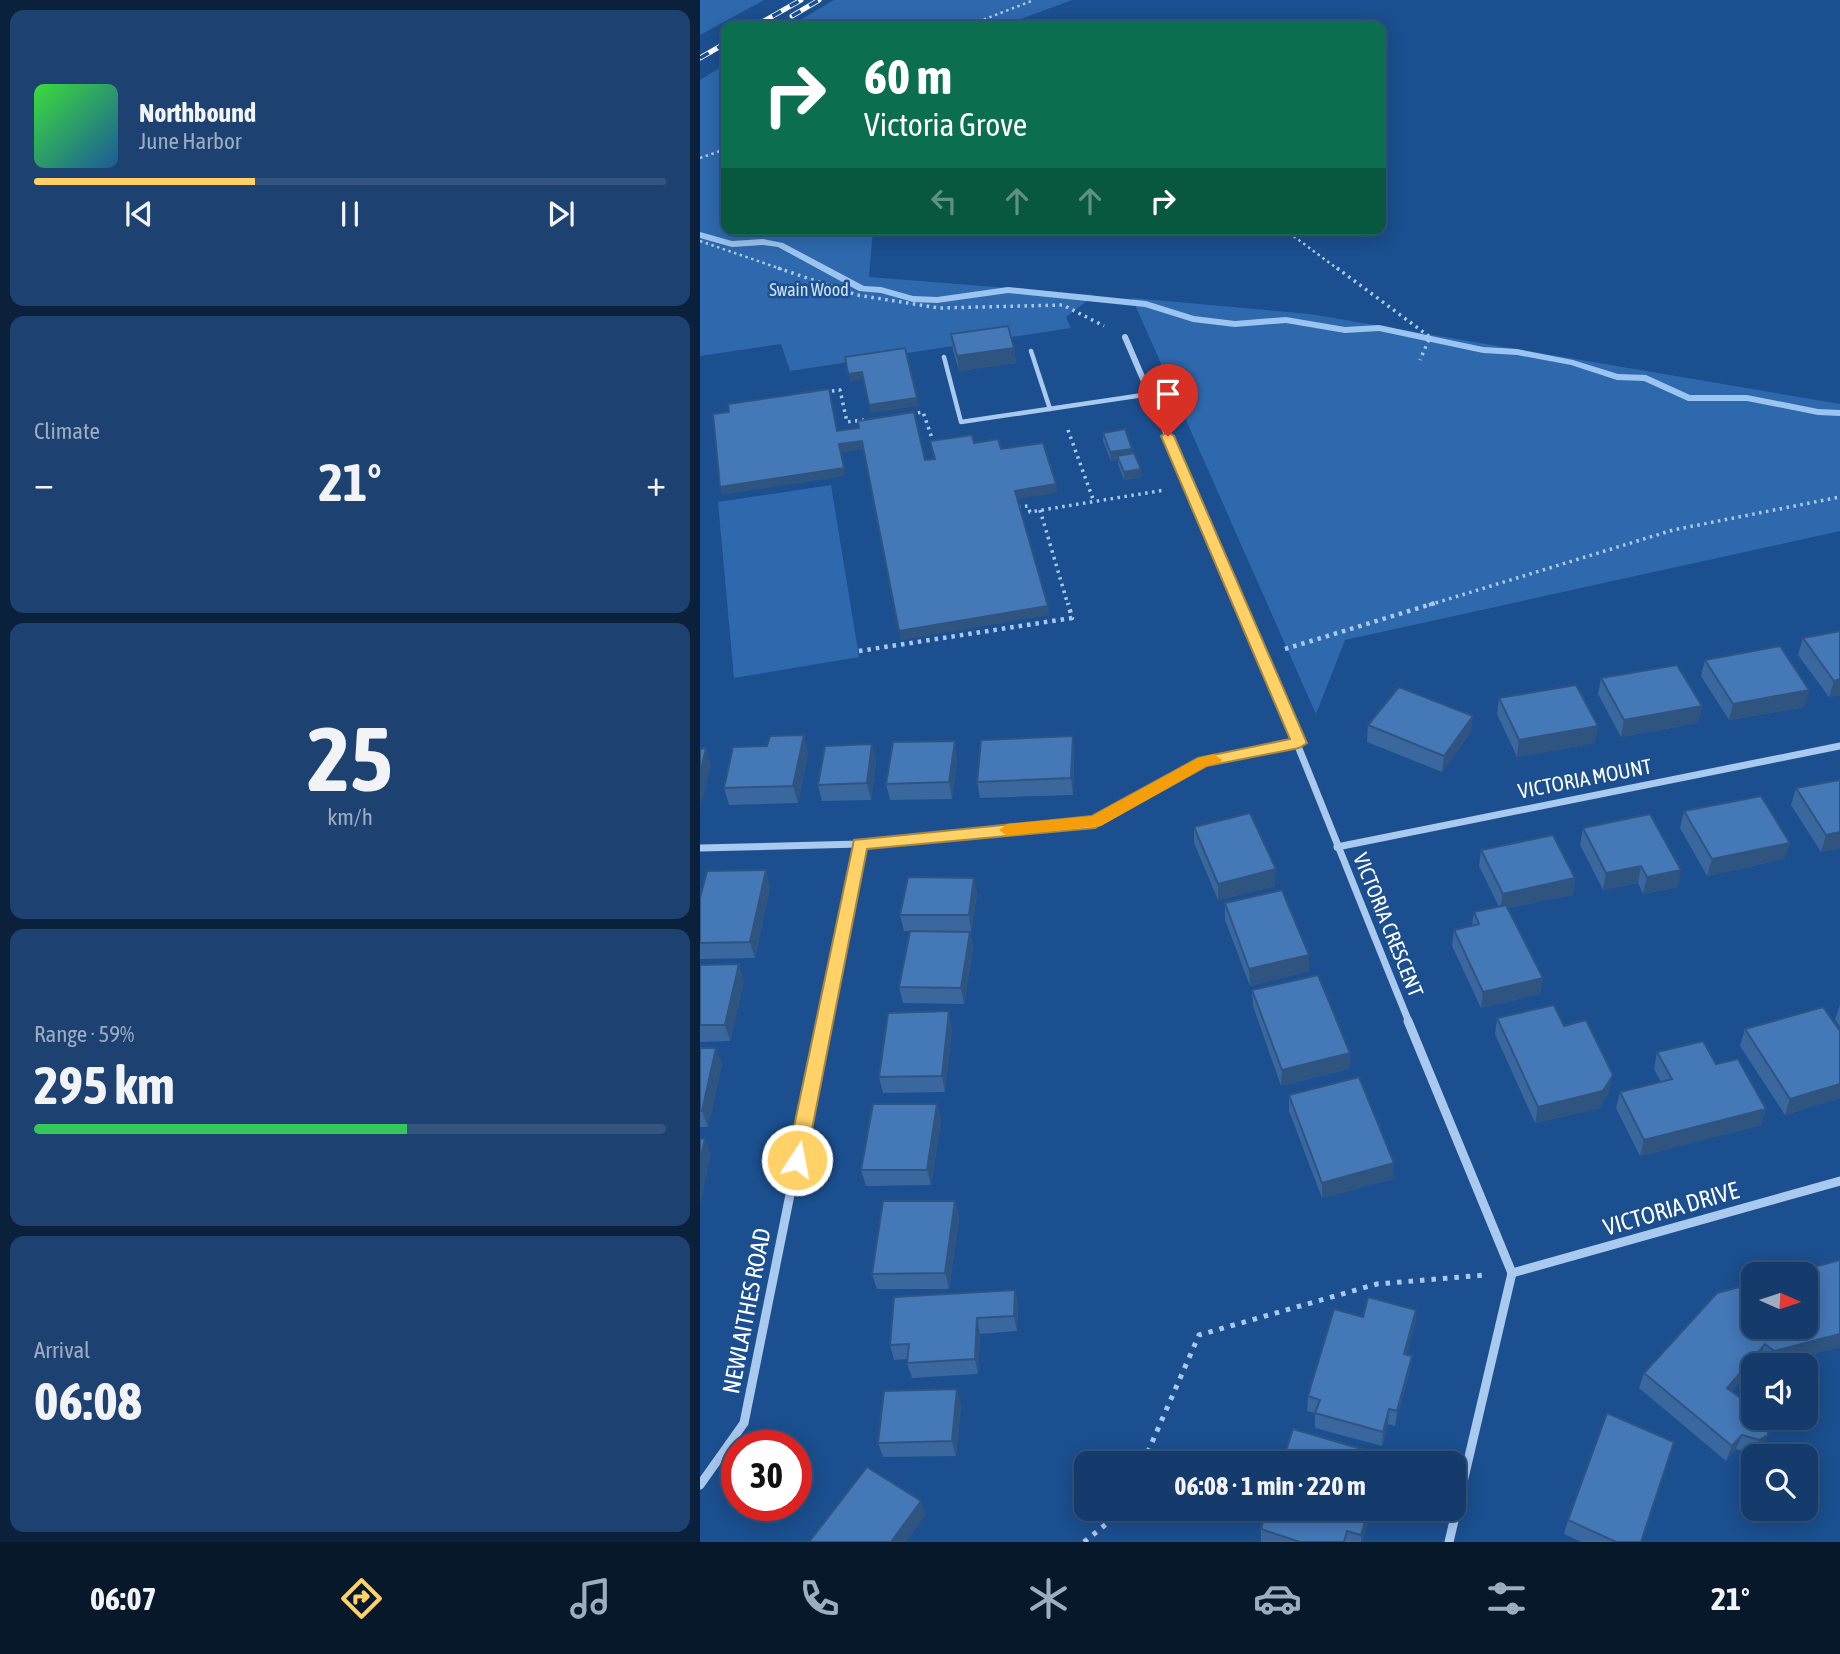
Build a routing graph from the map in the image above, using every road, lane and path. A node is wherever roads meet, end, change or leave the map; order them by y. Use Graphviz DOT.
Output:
graph roads {
  1 [pos="1034,0"];
  2 [pos="976,21"];
  3 [pos="721,151"];
  4 [pos="700,158"];
  5 [pos="1292,235"];
  6 [pos="700,241"];
  7 [pos="1125,337"];
  8 [pos="1031,351"];
  9 [pos="944,357"];
  10 [pos="1420,359"];
  11 [pos="1150,394"];
  12 [pos="1050,409"];
  13 [pos="1190,486"];
  14 [pos="1840,497"];
  15 [pos="1018,507"];
  16 [pos="1040,510"];
  17 [pos="859,651"];
  18 [pos="1262,656"];
  19 [pos="1299,743"];
  20 [pos="1840,746"];
  21 [pos="860,844"];
  22 [pos="1337,847"];
  23 [pos="700,848"];
  24 [pos="1840,1181"];
  25 [pos="1512,1273"];
  26 [pos="1148,1451"];
  27 [pos="700,1485"];
  28 [pos="1110,1521"];
  29 [pos="1084,1542"];
  30 [pos="1449,1542"];
  1 -- 2 [label="path"];
  3 -- 4 [label="path"];
  5 -- 10 [label="path"];
  6 -- 7 [label="path"];
  7 -- 11 [label="street, VICTORIA CRESCENT"];
  8 -- 12 [label="lane"];
  9 -- 12 [label="lane"];
  11 -- 12 [label="lane"];
  11 -- 13 [label="street, VICTORIA CRESCENT"];
  13 -- 16 [label="path"];
  13 -- 18 [label="street, VICTORIA CRESCENT"];
  14 -- 18 [label="path"];
  15 -- 16 [label="path"];
  16 -- 17 [label="path"];
  18 -- 19 [label="street, VICTORIA CRESCENT"];
  19 -- 21 [label="street"];
  19 -- 22 [label="street, VICTORIA CRESCENT"];
  20 -- 22 [label="street, VICTORIA MOUNT"];
  21 -- 23 [label="street"];
  21 -- 27 [label="street, NEWLAITHES ROAD"];
  22 -- 25 [label="street, VICTORIA CRESCENT"];
  24 -- 25 [label="street, VICTORIA DRIVE"];
  25 -- 26 [label="path"];
  25 -- 30 [label="street"];
  28 -- 29 [label="path"];
}
